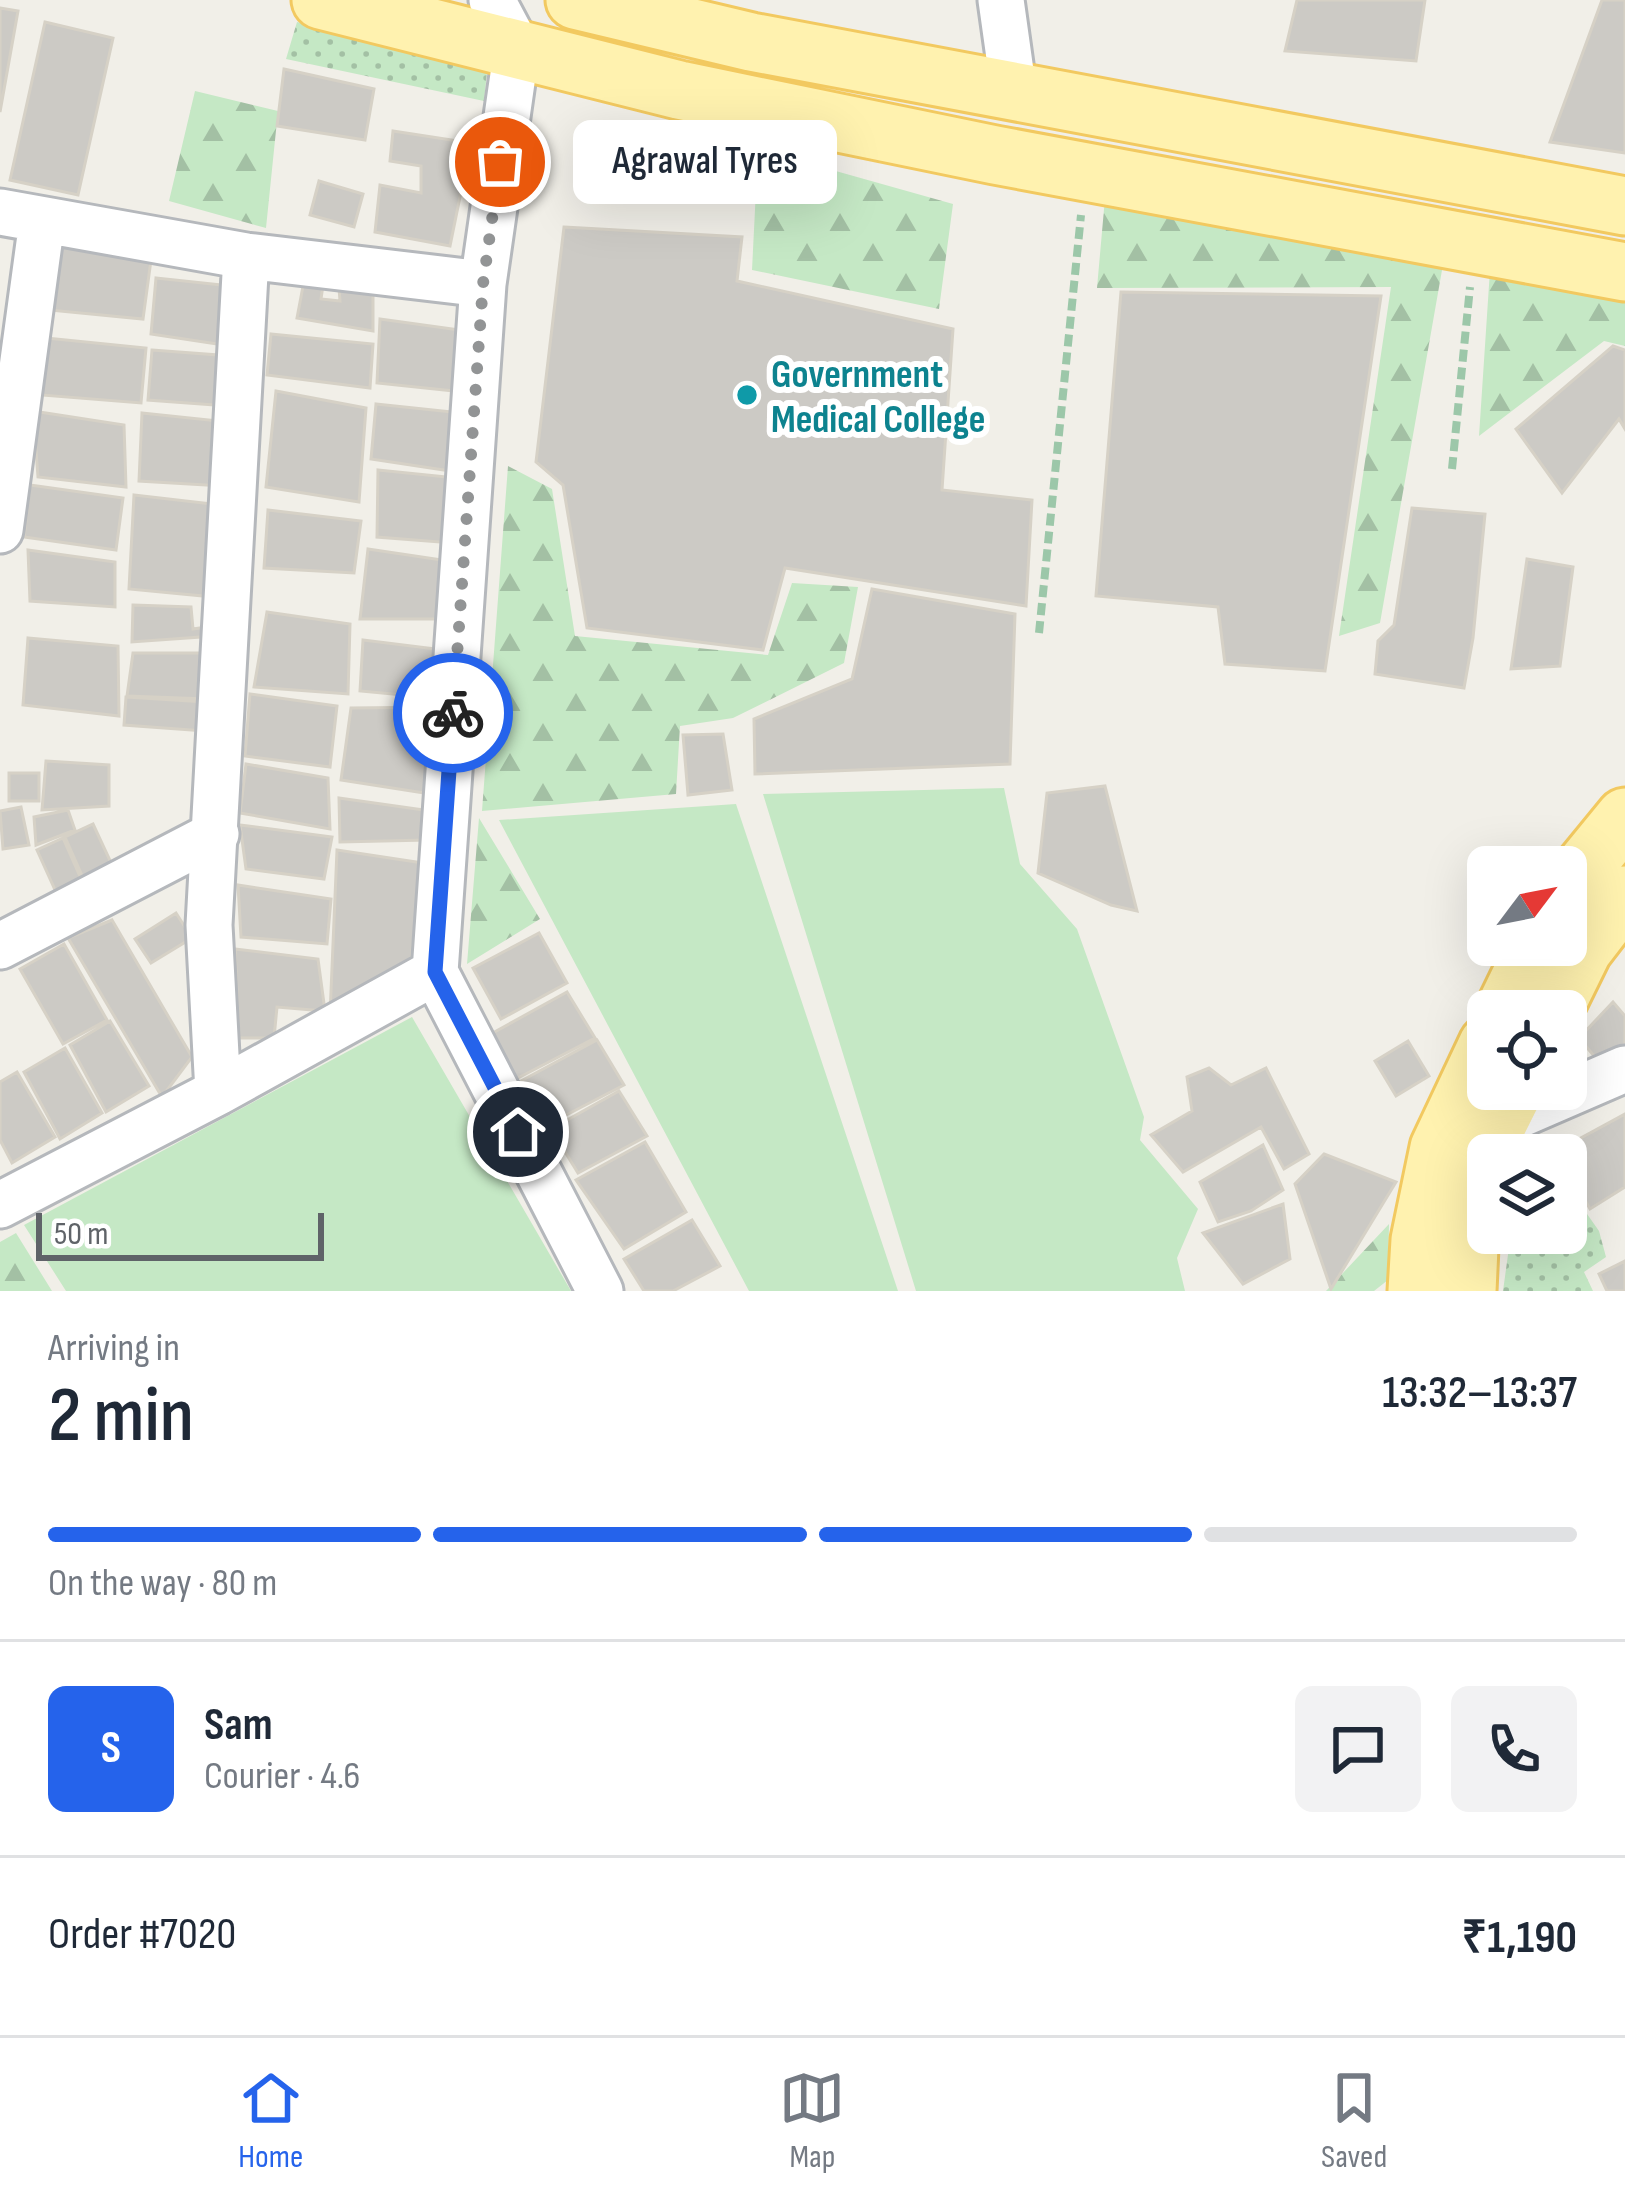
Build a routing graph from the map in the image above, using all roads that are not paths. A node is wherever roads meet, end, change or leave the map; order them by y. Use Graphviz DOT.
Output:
graph roads {
  1 [pos="322,0"];
  2 [pos="575,0"];
  3 [pos="1000,0"];
  4 [pos="504,24"];
  5 [pos="1014,93"];
  6 [pos="1625,206"];
  7 [pos="21,216"];
  8 [pos="246,256"];
  9 [pos="1625,272"];
  10 [pos="483,284"];
  11 [pos="5,447"];
  12 [pos="0,530"];
  13 [pos="1625,817"];
  14 [pos="216,834"];
  15 [pos="1587,864"];
  16 [pos="1625,895"];
  17 [pos="0,946"];
  18 [pos="435,972"];
  19 [pos="1563,990"];
  20 [pos="1625,1069"];
  21 [pos="1587,1081"];
  22 [pos="1467,1089"];
  23 [pos="218,1092"];
  24 [pos="1504,1110"];
  25 [pos="0,1205"];
  26 [pos="600,1291"];
  27 [pos="1417,1291"];
  28 [pos="1467,1291"];
  1 -- 4 [label="main road"];
  2 -- 5 [label="main road"];
  3 -- 5 [label="street"];
  4 -- 9 [label="main road"];
  4 -- 10 [label="street"];
  5 -- 6 [label="main road"];
  7 -- 8 [label="street"];
  7 -- 11 [label="street"];
  8 -- 10 [label="street"];
  8 -- 14 [label="street"];
  10 -- 18 [label="street"];
  11 -- 12 [label="street"];
  13 -- 15 [label="main road"];
  14 -- 17 [label="street"];
  14 -- 23 [label="street"];
  16 -- 19 [label="main road"];
  18 -- 23 [label="street"];
  18 -- 26 [label="street"];
  20 -- 21 [label="street"];
  22 -- 27 [label="main road"];
  23 -- 25 [label="street"];
  24 -- 28 [label="main road"];
}
